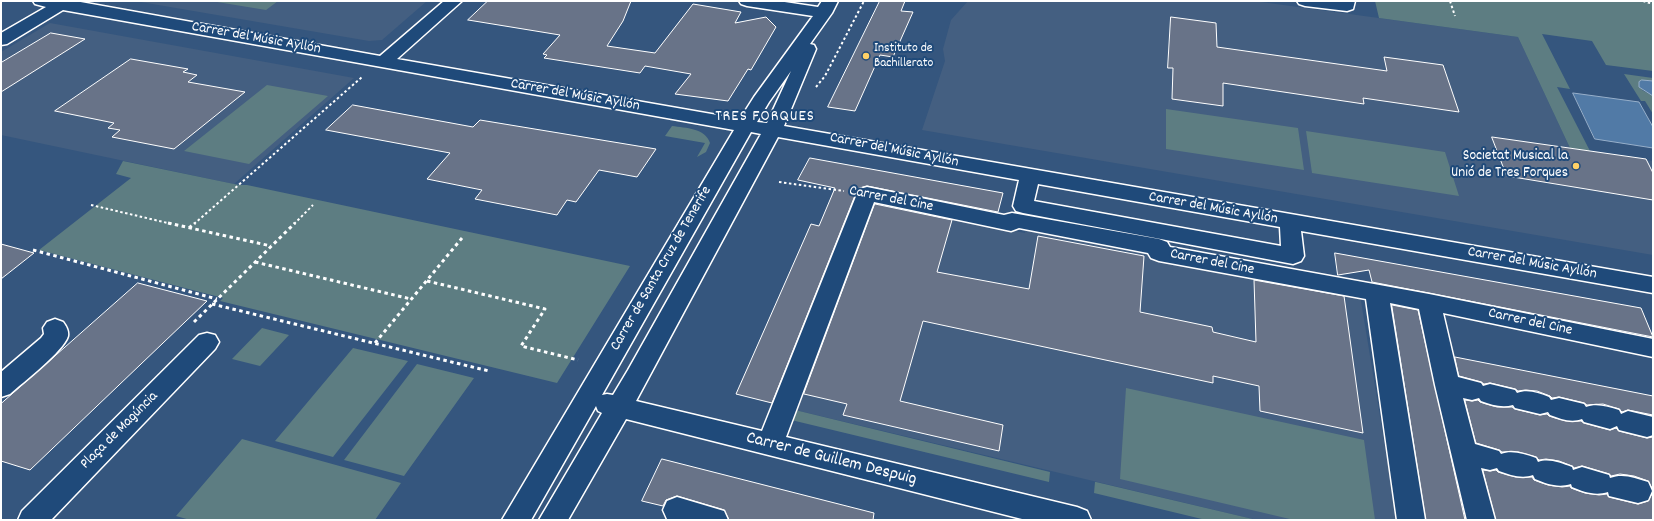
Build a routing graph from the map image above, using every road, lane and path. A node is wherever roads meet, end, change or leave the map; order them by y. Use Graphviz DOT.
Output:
graph roads {
  1 [pos="41,1"];
  2 [pos="454,1"];
  3 [pos="747,1"];
  4 [pos="864,1"];
  5 [pos="1305,1"];
  6 [pos="1347,1"];
  7 [pos="1450,1"];
  8 [pos="1643,1"];
  9 [pos="65,3"];
  10 [pos="1653,4"];
  11 [pos="824,12"];
  12 [pos="1456,16"];
  13 [pos="1,40"];
  14 [pos="385,61"];
  15 [pos="362,77"];
  16 [pos="813,92"];
  17 [pos="745,127"];
  18 [pos="774,130"];
  19 [pos="1030,176"];
  20 [pos="779,182"];
  21 [pos="867,194"];
  22 [pos="91,205"];
  23 [pos="313,205"];
  24 [pos="1290,222"];
  25 [pos="189,228"];
  26 [pos="462,238"];
  27 [pos="271,246"];
  28 [pos="33,250"];
  29 [pos="254,262"];
  30 [pos="427,281"];
  31 [pos="1653,285"];
  32 [pos="1377,294"];
  33 [pos="217,299"];
  34 [pos="411,299"];
  35 [pos="1429,302"];
  36 [pos="212,304"];
  37 [pos="55,328"];
  38 [pos="199,334"];
  39 [pos="375,343"];
  40 [pos="1653,348"];
  41 [pos="578,360"];
  42 [pos="489,371"];
  43 [pos="1447,385"];
  44 [pos="1,387"];
  45 [pos="586,399"];
  46 [pos="619,408"];
  47 [pos="1559,408"];
  48 [pos="770,445"];
  49 [pos="1464,453"];
  50 [pos="1563,475"];
  51 [pos="677,510"];
  52 [pos="1024,514"];
  53 [pos="32,520"];
  54 [pos="516,520"];
  55 [pos="553,520"];
  56 [pos="714,520"];
  57 [pos="1077,520"];
  58 [pos="1411,520"];
  59 [pos="1481,520"];
  1 -- 9 [label="street, Carrer del Músic Ayllón"];
  2 -- 14 [label="street"];
  3 -- 11 [label="street"];
  4 -- 16 [label="path"];
  5 -- 6 [label="street"];
  7 -- 12 [label="path"];
  8 -- 10 [label="path"];
  9 -- 13 [label="street"];
  9 -- 14 [label="street, Carrer del Músic Ayllón"];
  11 -- 17 [label="street, Carrer de Santa Cruz de Tenerife"];
  11 -- 18 [label="street, Carrer de Santa Cruz de Tenerife"];
  14 -- 17 [label="street, Carrer del Músic Ayllón"];
  15 -- 25 [label="path"];
  17 -- 18 [label="street, Carrer del Músic Ayllón"];
  17 -- 45 [label="street, Carrer de Santa Cruz de Tenerife"];
  18 -- 19 [label="street, Carrer del Músic Ayllón"];
  18 -- 46 [label="street, Carrer de Santa Cruz de Tenerife"];
  19 -- 24 [label="street, Carrer del Músic Ayllón"];
  19 -- 24 [label="street"];
  20 -- 21 [label="path, Carrer del Cine"];
  21 -- 32 [label="street, Carrer del Cine"];
  21 -- 48 [label="street"];
  22 -- 25 [label="path"];
  23 -- 27 [label="path"];
  24 -- 31 [label="street, Carrer del Músic Ayllón"];
  25 -- 27 [label="path"];
  26 -- 30 [label="path"];
  27 -- 29 [label="path"];
  28 -- 33 [label="path"];
  29 -- 33 [label="path"];
  29 -- 34 [label="path"];
  30 -- 34 [label="path"];
  30 -- 41 [label="path"];
  32 -- 35 [label="street, Carrer del Cine"];
  32 -- 58 [label="street"];
  33 -- 36 [label="path"];
  34 -- 39 [label="path"];
  35 -- 40 [label="street, Carrer del Cine"];
  35 -- 43 [label="street"];
  36 -- 38 [label="path"];
  36 -- 39 [label="path"];
  37 -- 44 [label="street"];
  38 -- 53 [label="street, Plaça de Magúncia"];
  39 -- 42 [label="path"];
  43 -- 47 [label="street"];
  43 -- 49 [label="street"];
  45 -- 46 [label="street, Carrer de Guillem Despuig"];
  45 -- 54 [label="street, Carrer de Santa Cruz de Tenerife"];
  46 -- 48 [label="street, Carrer de Guillem Despuig"];
  46 -- 55 [label="street, Carrer de Santa Cruz de Tenerife"];
  48 -- 52 [label="street, Carrer de Guillem Despuig"];
  49 -- 50 [label="street"];
  49 -- 59 [label="street"];
  51 -- 56 [label="street"];
  52 -- 57 [label="street, Carrer de Guillem Despuig"];
}
